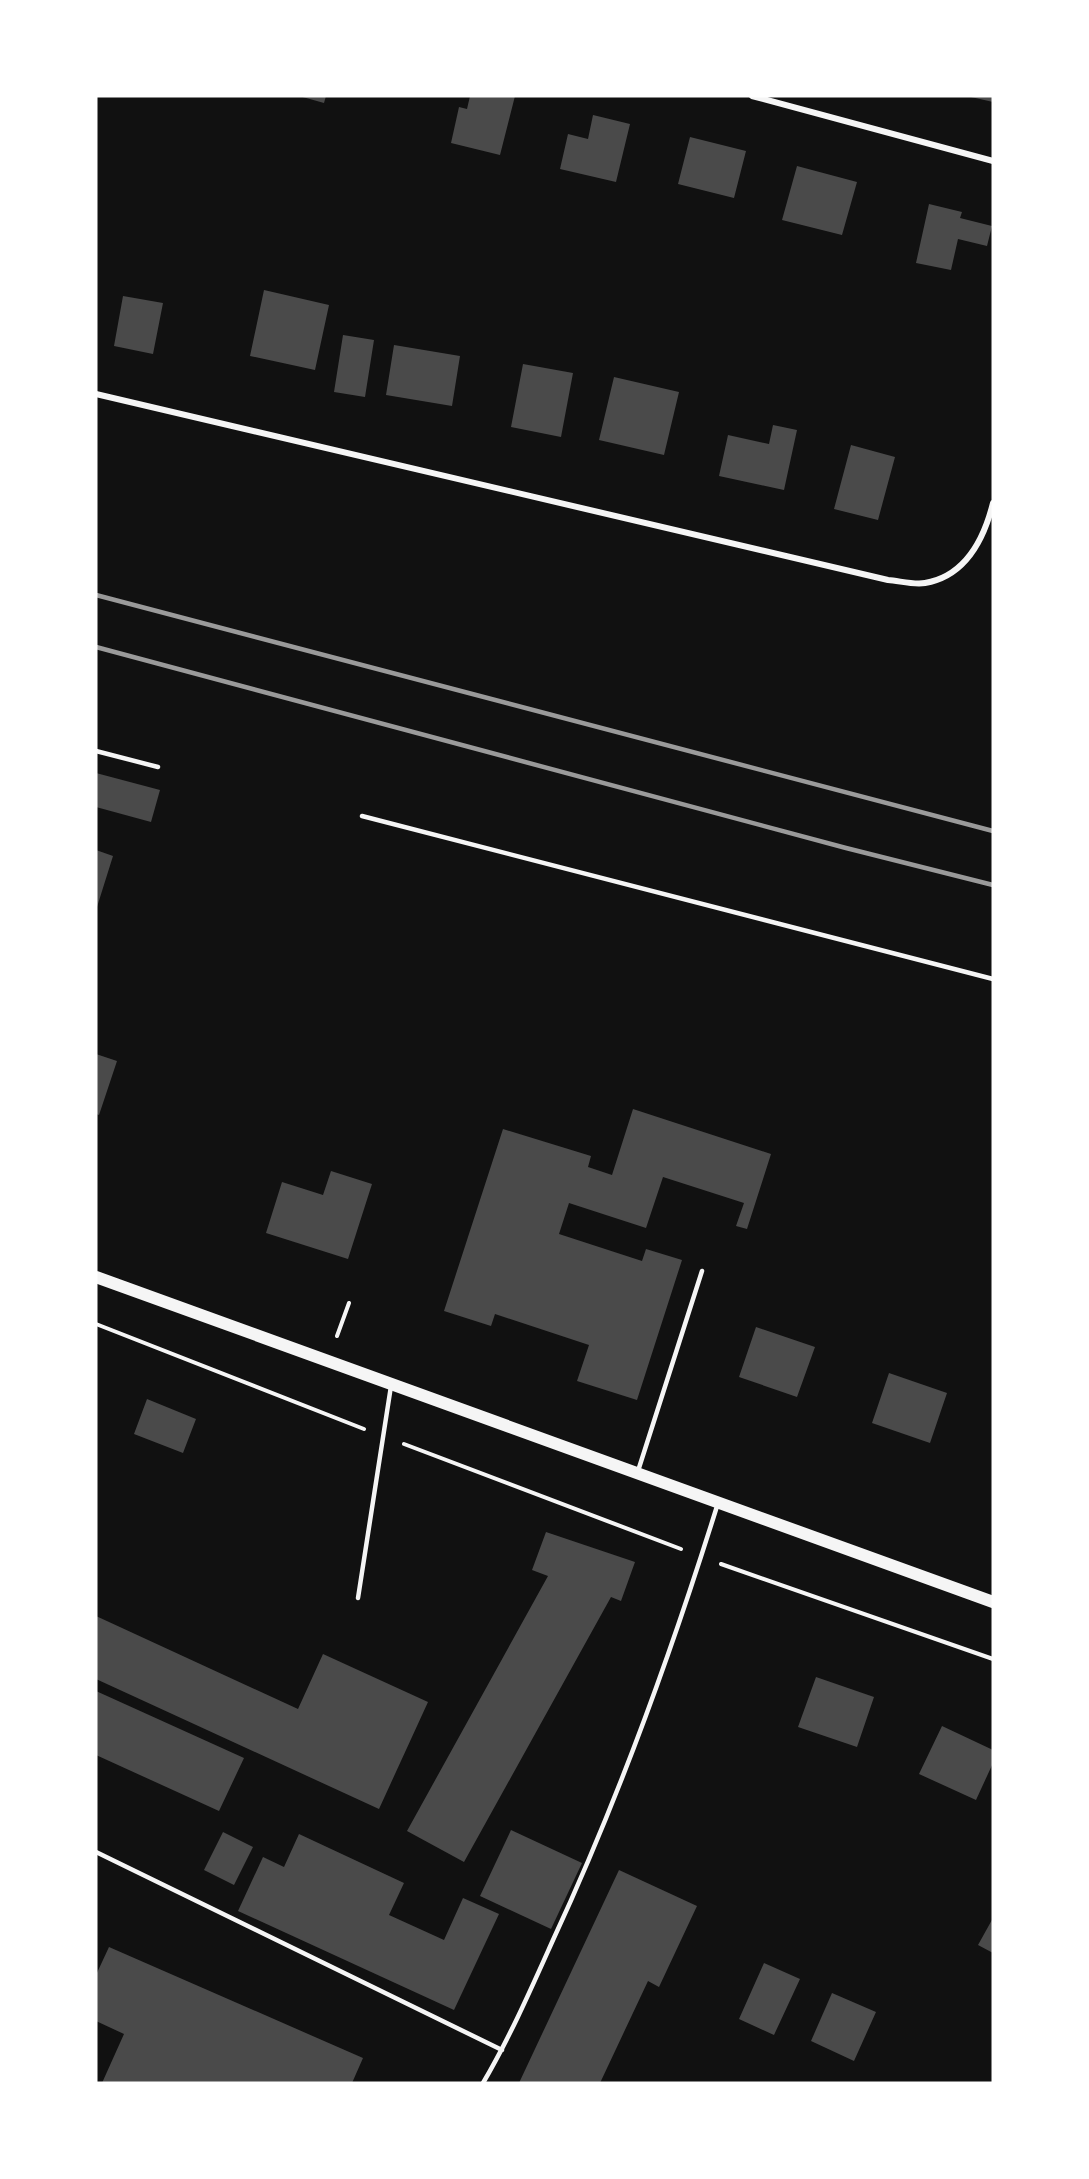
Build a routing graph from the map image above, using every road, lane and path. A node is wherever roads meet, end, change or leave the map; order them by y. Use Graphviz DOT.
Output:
graph roads {
  1 [pos="752,96"];
  2 [pos="993,161"];
  3 [pos="96,394"];
  4 [pos="993,503"];
  5 [pos="96,751"];
  6 [pos="158,767"];
  7 [pos="363,816"];
  8 [pos="993,979"];
  9 [pos="702,1270"];
  10 [pos="96,1277"];
  11 [pos="349,1303"];
  12 [pos="96,1324"];
  13 [pos="327,1360"];
  14 [pos="391,1383"];
  15 [pos="383,1436"];
  16 [pos="638,1474"];
  17 [pos="718,1503"];
  18 [pos="701,1557"];
  19 [pos="358,1598"];
  20 [pos="993,1602"];
  21 [pos="993,1659"];
  22 [pos="96,1852"];
  23 [pos="502,2050"];
  24 [pos="483,2083"];
  1 -- 2 [label="street"];
  3 -- 4 [label="street"];
  5 -- 6 [label="lane"];
  7 -- 8 [label="lane"];
  9 -- 16 [label="lane"];
  10 -- 13 [label="main road"];
  11 -- 13 [label="path"];
  12 -- 15 [label="path"];
  13 -- 14 [label="main road"];
  14 -- 15 [label="lane"];
  14 -- 16 [label="main road"];
  15 -- 18 [label="path"];
  15 -- 19 [label="lane"];
  16 -- 17 [label="main road"];
  17 -- 18 [label="lane"];
  17 -- 20 [label="main road"];
  18 -- 21 [label="path"];
  18 -- 23 [label="lane"];
  22 -- 23 [label="lane"];
  23 -- 24 [label="lane"];
}
